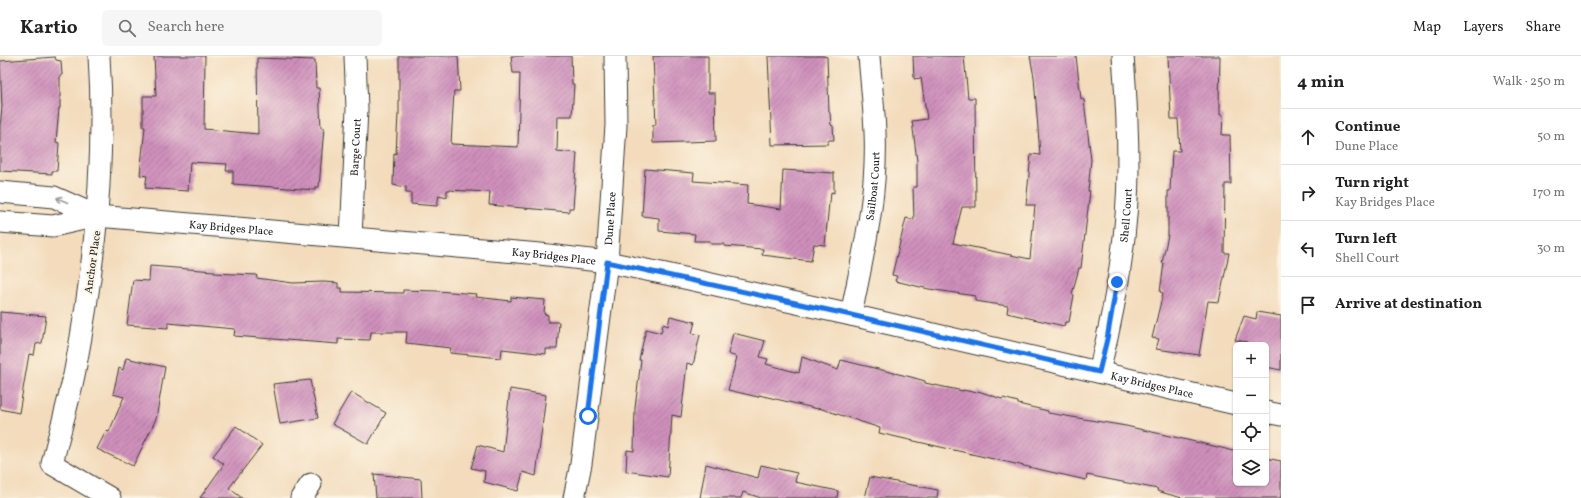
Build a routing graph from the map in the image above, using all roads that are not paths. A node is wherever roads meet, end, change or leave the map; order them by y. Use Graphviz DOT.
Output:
graph roads {
  1 [pos="99,56"];
  2 [pos="355,56"];
  3 [pos="615,56"];
  4 [pos="869,56"];
  5 [pos="1123,56"];
  6 [pos="0,192"];
  7 [pos="98,216"];
  8 [pos="0,222"];
  9 [pos="351,237"];
  10 [pos="607,262"];
  11 [pos="851,315"];
  12 [pos="1099,372"];
  13 [pos="1233,403"];
  14 [pos="1269,413"];
  15 [pos="1281,415"];
  16 [pos="110,498"];
  17 [pos="574,498"];
  1 -- 7 [label="street, Anchor Place"];
  2 -- 9 [label="street, Barge Court"];
  3 -- 10 [label="street, Dune Place"];
  4 -- 11 [label="street, Sailboat Court"];
  5 -- 12 [label="street, Shell Court"];
  7 -- 6 [label="street, Kay Bridges Place, one-way"];
  7 -- 8 [label="street, Kay Bridges Place"];
  7 -- 9 [label="street, Kay Bridges Place"];
  7 -- 16 [label="street, Anchor Place"];
  9 -- 10 [label="street, Kay Bridges Place"];
  10 -- 11 [label="street, Kay Bridges Place"];
  10 -- 17 [label="street, Dune Place"];
  11 -- 12 [label="street, Kay Bridges Place"];
  12 -- 13 [label="street, Kay Bridges Place"];
  14 -- 15 [label="street"];
}
